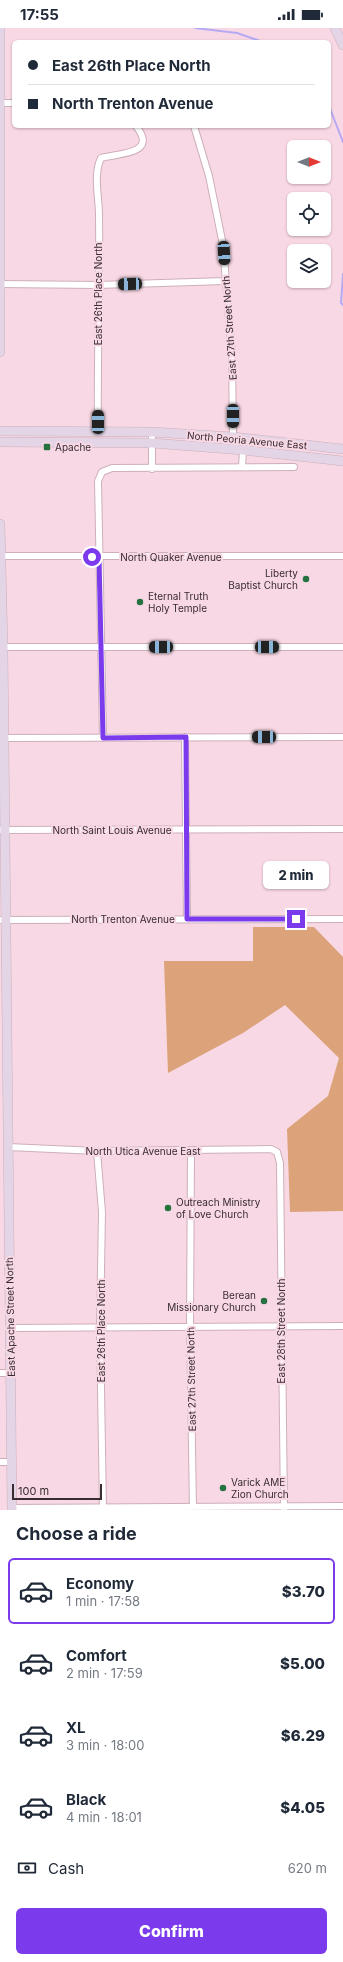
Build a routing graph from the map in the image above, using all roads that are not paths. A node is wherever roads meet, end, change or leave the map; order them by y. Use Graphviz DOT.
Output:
graph roads {
  1 [pos="0,28"];
  2 [pos="335,28"];
  3 [pos="343,45"];
  4 [pos="0,57"];
  5 [pos="1,103"];
  6 [pos="12,103"];
  7 [pos="137,128"];
  8 [pos="195,128"];
  9 [pos="0,148"];
  10 [pos="225,281"];
  11 [pos="0,284"];
  12 [pos="98,285"];
  13 [pos="0,352"];
  14 [pos="0,431"];
  15 [pos="98,431"];
  16 [pos="152,432"];
  17 [pos="233,437"];
  18 [pos="0,442"];
  19 [pos="152,444"];
  20 [pos="343,449"];
  21 [pos="243,450"];
  22 [pos="343,461"];
  23 [pos="242,467"];
  24 [pos="294,467"];
  25 [pos="152,468"];
  26 [pos="0,524"];
  27 [pos="0,556"];
  28 [pos="343,556"];
  29 [pos="99,557"];
  30 [pos="2,647"];
  31 [pos="101,647"];
  32 [pos="343,647"];
  33 [pos="186,737"];
  34 [pos="343,737"];
  35 [pos="2,738"];
  36 [pos="103,738"];
  37 [pos="343,828"];
  38 [pos="2,830"];
  39 [pos="186,830"];
  40 [pos="187,919"];
  41 [pos="343,919"];
  42 [pos="3,920"];
  43 [pos="8,1147"];
  44 [pos="97,1151"];
  45 [pos="191,1151"];
  46 [pos="277,1152"];
  47 [pos="343,1326"];
  48 [pos="191,1327"];
  49 [pos="282,1327"];
  50 [pos="10,1328"];
  51 [pos="100,1328"];
  52 [pos="0,1373"];
  53 [pos="11,1373"];
  54 [pos="0,1462"];
  55 [pos="12,1462"];
  56 [pos="343,1506"];
  57 [pos="12,1509"];
  58 [pos="103,1509"];
  59 [pos="192,1509"];
  60 [pos="284,1509"];
  1 -- 4 [label="main road"];
  2 -- 3 [label="main road"];
  4 -- 5 [label="main road"];
  5 -- 6 [label="street"];
  5 -- 9 [label="main road"];
  7 -- 12 [label="street, East 26th Place North"];
  8 -- 10 [label="street, East 27th Street North"];
  9 -- 11 [label="main road"];
  10 -- 12 [label="street"];
  10 -- 17 [label="street, East 27th Street North"];
  11 -- 12 [label="street"];
  11 -- 13 [label="main road"];
  12 -- 15 [label="street, East 26th Place North"];
  14 -- 15 [label="main road, North Peoria Avenue East"];
  15 -- 16 [label="main road, North Peoria Avenue East"];
  16 -- 17 [label="main road, North Peoria Avenue East"];
  16 -- 19 [label="street"];
  17 -- 20 [label="main road, North Peoria Avenue East"];
  18 -- 19 [label="main road, North Peoria Avenue East"];
  19 -- 21 [label="main road, North Peoria Avenue East"];
  19 -- 25 [label="street"];
  21 -- 22 [label="main road, North Peoria Avenue East"];
  21 -- 23 [label="street, North Peoria Avenue East"];
  23 -- 24 [label="street"];
  23 -- 25 [label="street"];
  25 -- 29 [label="street"];
  26 -- 27 [label="main road, East Apache Street North"];
  27 -- 29 [label="street, North Quaker Avenue"];
  27 -- 30 [label="main road, East Apache Street North"];
  28 -- 29 [label="street, North Quaker Avenue"];
  29 -- 31 [label="street"];
  30 -- 31 [label="street"];
  30 -- 35 [label="main road, East Apache Street North"];
  31 -- 32 [label="street"];
  31 -- 36 [label="street"];
  33 -- 34 [label="street"];
  33 -- 36 [label="street"];
  33 -- 39 [label="street"];
  35 -- 36 [label="street"];
  35 -- 38 [label="main road, East Apache Street North"];
  37 -- 39 [label="street, North Saint Louis Avenue"];
  38 -- 39 [label="street, North Saint Louis Avenue"];
  38 -- 42 [label="main road, East Apache Street North"];
  39 -- 40 [label="street"];
  40 -- 41 [label="street, North Trenton Avenue"];
  40 -- 42 [label="street, North Trenton Avenue"];
  42 -- 43 [label="main road, East Apache Street North"];
  43 -- 44 [label="street, North Utica Avenue East"];
  43 -- 50 [label="main road, East Apache Street North"];
  44 -- 45 [label="street, North Utica Avenue East"];
  44 -- 51 [label="street, East 26th Place North"];
  45 -- 46 [label="street, North Utica Avenue East"];
  45 -- 48 [label="street, East 27th Street North"];
  46 -- 49 [label="street, East 28th Street North"];
  47 -- 49 [label="street"];
  48 -- 49 [label="street"];
  48 -- 51 [label="street"];
  48 -- 59 [label="street, East 27th Street North"];
  49 -- 60 [label="street, East 28th Street North"];
  50 -- 51 [label="street"];
  50 -- 53 [label="main road, East Apache Street North"];
  51 -- 58 [label="street, East 26th Place North"];
  52 -- 53 [label="street"];
  53 -- 55 [label="main road, East Apache Street North"];
  54 -- 55 [label="street"];
  55 -- 57 [label="main road, East Apache Street North"];
  56 -- 60 [label="street"];
  57 -- 58 [label="street"];
  58 -- 59 [label="street"];
  59 -- 60 [label="street"];
}
